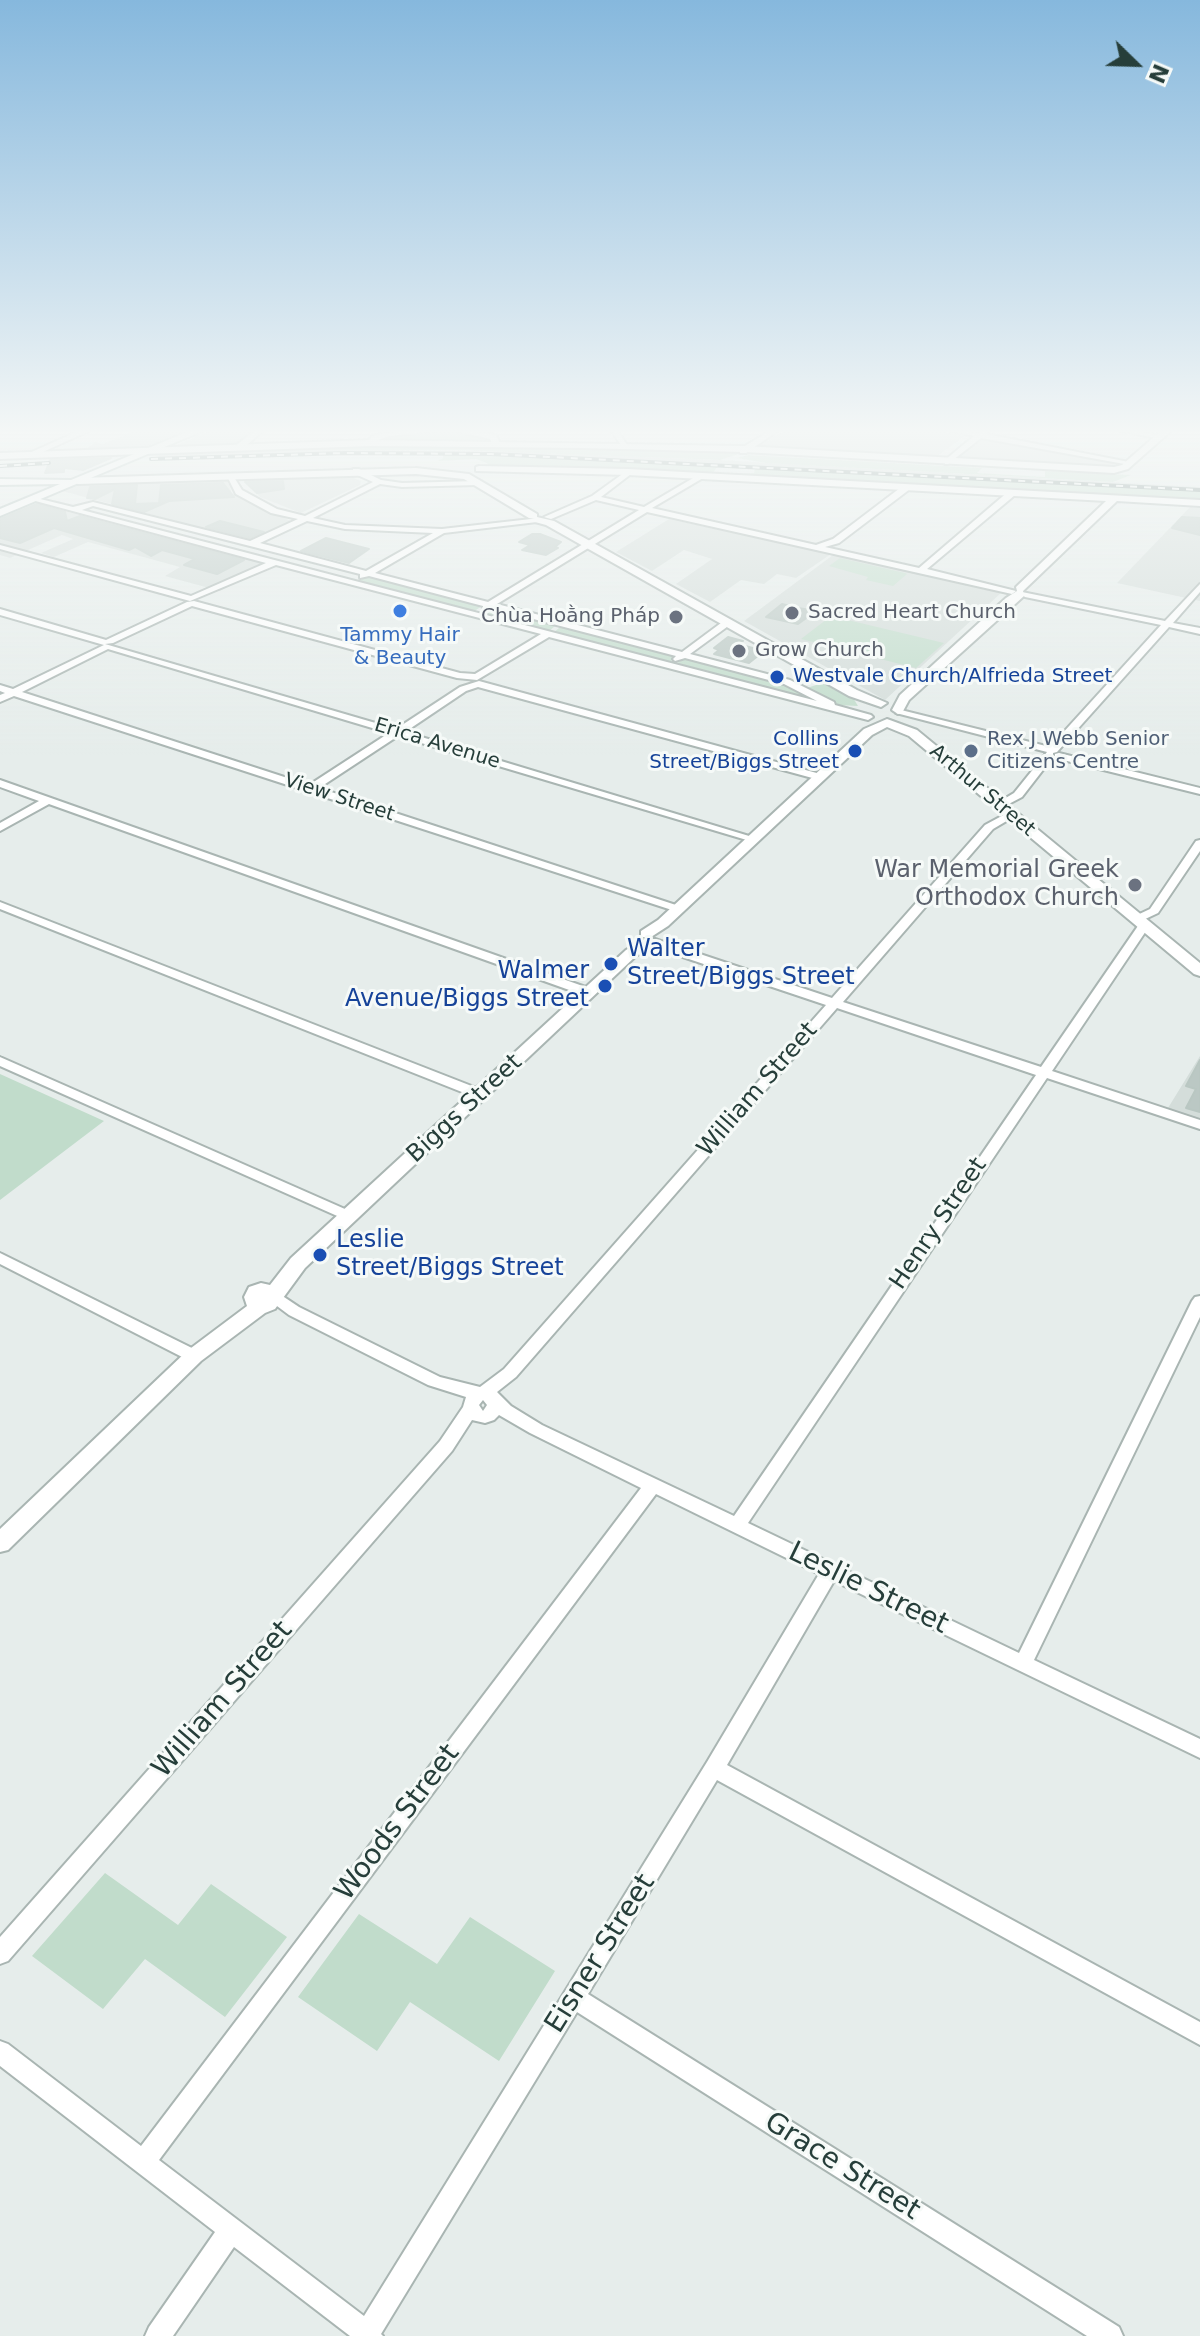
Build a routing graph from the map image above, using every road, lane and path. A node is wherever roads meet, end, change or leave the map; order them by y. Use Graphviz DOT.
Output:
graph roads {
  1 [pos="186,539"];
  2 [pos="225,539"];
  3 [pos="272,539"];
  4 [pos="428,539"];
  5 [pos="579,539"];
  6 [pos="596,539"];
  7 [pos="784,539"];
  8 [pos="844,539"];
  9 [pos="958,539"];
  10 [pos="1073,539"];
  11 [pos="244,544"];
  12 [pos="264,544"];
  13 [pos="588,544"];
  14 [pos="836,546"];
  15 [pos="0,547"];
  16 [pos="233,551"];
  17 [pos="289,555"];
  18 [pos="259,562"];
  19 [pos="277,562"];
  20 [pos="922,569"];
  21 [pos="367,574"];
  22 [pos="350,583"];
  23 [pos="1200,587"];
  24 [pos="1020,591"];
  25 [pos="190,602"];
  26 [pos="489,605"];
  27 [pos="0,612"];
  28 [pos="472,615"];
  29 [pos="728,622"];
  30 [pos="563,624"];
  31 [pos="1168,624"];
  32 [pos="1200,631"];
  33 [pos="546,635"];
  34 [pos="107,644"];
  35 [pos="683,655"];
  36 [pos="668,666"];
  37 [pos="475,680"];
  38 [pos="0,688"];
  39 [pos="13,692"];
  40 [pos="853,693"];
  41 [pos="0,699"];
  42 [pos="883,703"];
  43 [pos="902,712"];
  44 [pos="867,717"];
  45 [pos="886,723"];
  46 [pos="399,732"];
  47 [pos="913,733"];
  48 [pos="1054,753"];
  49 [pos="820,777"];
  50 [pos="0,783"];
  51 [pos="311,789"];
  52 [pos="1200,791"];
  53 [pos="46,802"];
  54 [pos="1005,810"];
  55 [pos="0,828"];
  56 [pos="754,839"];
  57 [pos="1200,843"];
  58 [pos="0,905"];
  59 [pos="678,909"];
  60 [pos="1141,922"];
  61 [pos="648,939"];
  62 [pos="1200,971"];
  63 [pos="590,993"];
  64 [pos="835,1002"];
  65 [pos="0,1061"];
  66 [pos="1043,1071"];
  67 [pos="482,1095"];
  68 [pos="1200,1125"];
  69 [pos="349,1216"];
  70 [pos="0,1258"];
  71 [pos="264,1299"];
  72 [pos="1200,1301"];
  73 [pos="194,1356"];
  74 [pos="482,1404"];
  75 [pos="653,1485"];
  76 [pos="737,1526"];
  77 [pos="5,1532"];
  78 [pos="830,1572"];
  79 [pos="1023,1664"];
  80 [pos="1200,1749"];
  81 [pos="714,1768"];
  82 [pos="0,1953"];
  83 [pos="574,1998"];
  84 [pos="1200,2034"];
  85 [pos="0,2052"];
  86 [pos="144,2161"];
  87 [pos="232,2229"];
  88 [pos="368,2335"];
  89 [pos="158,2336"];
  90 [pos="1110,2336"];
  1 -- 16 [label="street"];
  2 -- 11 [label="street"];
  3 -- 12 [label="street"];
  4 -- 21 [label="street"];
  5 -- 13 [label="street"];
  6 -- 13 [label="street"];
  7 -- 14 [label="street"];
  8 -- 14 [label="street"];
  9 -- 20 [label="street"];
  10 -- 24 [label="street"];
  11 -- 12 [label="street"];
  11 -- 16 [label="street"];
  12 -- 17 [label="street"];
  13 -- 26 [label="street"];
  13 -- 29 [label="street"];
  14 -- 20 [label="street"];
  15 -- 25 [label="street"];
  16 -- 18 [label="street"];
  17 -- 19 [label="street"];
  17 -- 21 [label="street"];
  18 -- 19 [label="street"];
  18 -- 25 [label="street"];
  19 -- 22 [label="street"];
  20 -- 24 [label="street"];
  21 -- 22 [label="street"];
  21 -- 26 [label="street"];
  22 -- 28 [label="street"];
  23 -- 31 [label="street, William Street"];
  24 -- 31 [label="street"];
  24 -- 43 [label="street"];
  25 -- 34 [label="street"];
  25 -- 37 [label="street"];
  26 -- 28 [label="street"];
  26 -- 30 [label="street"];
  27 -- 34 [label="street, Erica Avenue"];
  28 -- 33 [label="street"];
  29 -- 35 [label="street"];
  29 -- 40 [label="street"];
  30 -- 33 [label="street"];
  30 -- 35 [label="street"];
  31 -- 32 [label="street"];
  31 -- 48 [label="street, William Street"];
  33 -- 36 [label="street"];
  33 -- 37 [label="street"];
  34 -- 39 [label="street"];
  34 -- 46 [label="street, Erica Avenue"];
  35 -- 36 [label="street"];
  35 -- 44 [label="street"];
  36 -- 44 [label="street"];
  37 -- 46 [label="street"];
  37 -- 49 [label="street"];
  38 -- 39 [label="street, View Street"];
  39 -- 41 [label="street"];
  39 -- 51 [label="street, View Street"];
  40 -- 42 [label="street"];
  40 -- 44 [label="street"];
  42 -- 43 [label="street"];
  42 -- 44 [label="street"];
  43 -- 45 [label="street, Biggs Street"];
  43 -- 47 [label="street, Arthur Street"];
  43 -- 48 [label="street"];
  44 -- 45 [label="street, Biggs Street"];
  44 -- 49 [label="street, Biggs Street"];
  45 -- 47 [label="street, Arthur Street"];
  46 -- 51 [label="street"];
  46 -- 56 [label="street, Erica Avenue"];
  47 -- 54 [label="street, Arthur Street"];
  48 -- 52 [label="street"];
  48 -- 54 [label="street, William Street"];
  49 -- 56 [label="street, Biggs Street"];
  50 -- 53 [label="street"];
  51 -- 59 [label="street, View Street"];
  53 -- 55 [label="street"];
  53 -- 63 [label="street"];
  54 -- 60 [label="street, Arthur Street"];
  54 -- 64 [label="street, William Street"];
  56 -- 59 [label="street, Biggs Street"];
  57 -- 60 [label="street, Henry Street"];
  58 -- 67 [label="street"];
  59 -- 61 [label="street, Biggs Street"];
  60 -- 62 [label="street, Arthur Street"];
  60 -- 66 [label="street, Henry Street"];
  61 -- 63 [label="street, Biggs Street"];
  61 -- 64 [label="street"];
  63 -- 67 [label="street, Biggs Street"];
  64 -- 66 [label="street"];
  64 -- 74 [label="street, William Street"];
  65 -- 69 [label="street"];
  66 -- 68 [label="street"];
  66 -- 76 [label="street, Henry Street"];
  67 -- 69 [label="street, Biggs Street"];
  69 -- 71 [label="street, Biggs Street"];
  70 -- 73 [label="street"];
  71 -- 73 [label="street, Biggs Street"];
  71 -- 74 [label="street, Leslie Street"];
  72 -- 79 [label="street"];
  73 -- 77 [label="street, Biggs Street"];
  74 -- 75 [label="street, Leslie Street"];
  74 -- 82 [label="street, William Street"];
  75 -- 76 [label="street, Leslie Street"];
  75 -- 86 [label="street, Woods Street"];
  76 -- 78 [label="street, Leslie Street"];
  78 -- 79 [label="street, Leslie Street"];
  78 -- 81 [label="street, Eisner Street"];
  79 -- 80 [label="street, Leslie Street"];
  81 -- 83 [label="street, Eisner Street"];
  81 -- 84 [label="street"];
  83 -- 88 [label="street, Eisner Street"];
  83 -- 90 [label="street, Grace Street"];
  85 -- 86 [label="street"];
  86 -- 87 [label="street"];
  87 -- 88 [label="street"];
  87 -- 89 [label="street"];
}
